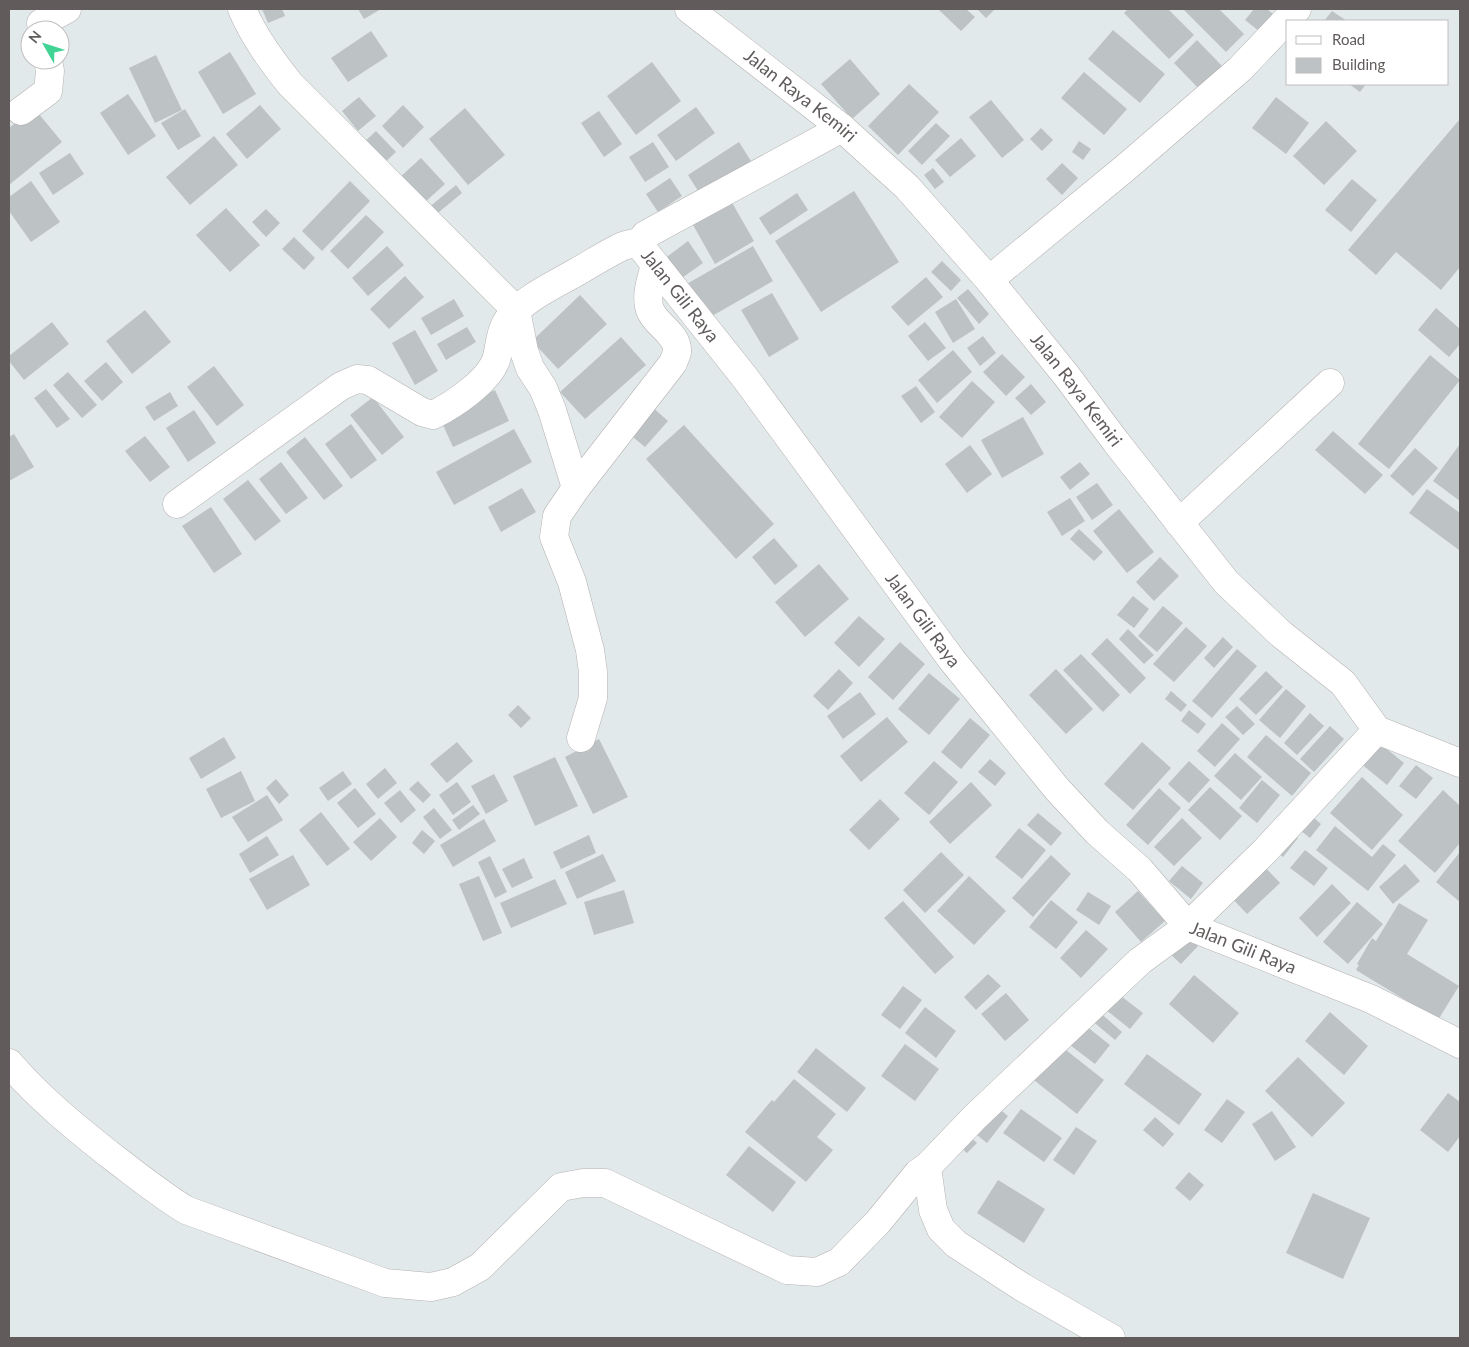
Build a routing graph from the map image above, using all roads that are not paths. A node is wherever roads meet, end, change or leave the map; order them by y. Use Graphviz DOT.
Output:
graph roads {
  1 [pos="67,9"];
  2 [pos="242,9"];
  3 [pos="689,9"];
  4 [pos="1297,9"];
  5 [pos="39,20"];
  6 [pos="1287,20"];
  7 [pos="1286,21"];
  8 [pos="50,70"];
  9 [pos="21,111"];
  10 [pos="842,128"];
  11 [pos="642,241"];
  12 [pos="655,264"];
  13 [pos="989,280"];
  14 [pos="516,310"];
  15 [pos="1330,383"];
  16 [pos="576,488"];
  17 [pos="177,504"];
  18 [pos="1179,523"];
  19 [pos="1377,730"];
  20 [pos="581,738"];
  21 [pos="1460,762"];
  22 [pos="1188,926"];
  23 [pos="1460,1044"];
  24 [pos="9,1063"];
  25 [pos="927,1167"];
  26 [pos="1111,1338"];
  1 -- 5 [label="street"];
  2 -- 14 [label="street"];
  3 -- 10 [label="street, Jalan Raya Kemiri"];
  4 -- 6 [label="street"];
  7 -- 13 [label="street"];
  8 -- 9 [label="street"];
  10 -- 11 [label="street, Jalan Gili Raya"];
  10 -- 13 [label="street, Jalan Raya Kemiri"];
  11 -- 12 [label="street, Jalan Gili Raya"];
  11 -- 14 [label="street"];
  12 -- 16 [label="street"];
  12 -- 22 [label="street, Jalan Gili Raya"];
  13 -- 18 [label="street, Jalan Raya Kemiri"];
  14 -- 16 [label="street"];
  14 -- 17 [label="street"];
  15 -- 18 [label="street"];
  16 -- 20 [label="street"];
  18 -- 19 [label="street, Jalan Raya Kemiri"];
  19 -- 21 [label="street"];
  19 -- 22 [label="street"];
  22 -- 23 [label="street, Jalan Gili Raya"];
  22 -- 25 [label="street"];
  24 -- 25 [label="street"];
  25 -- 26 [label="street"];
}
